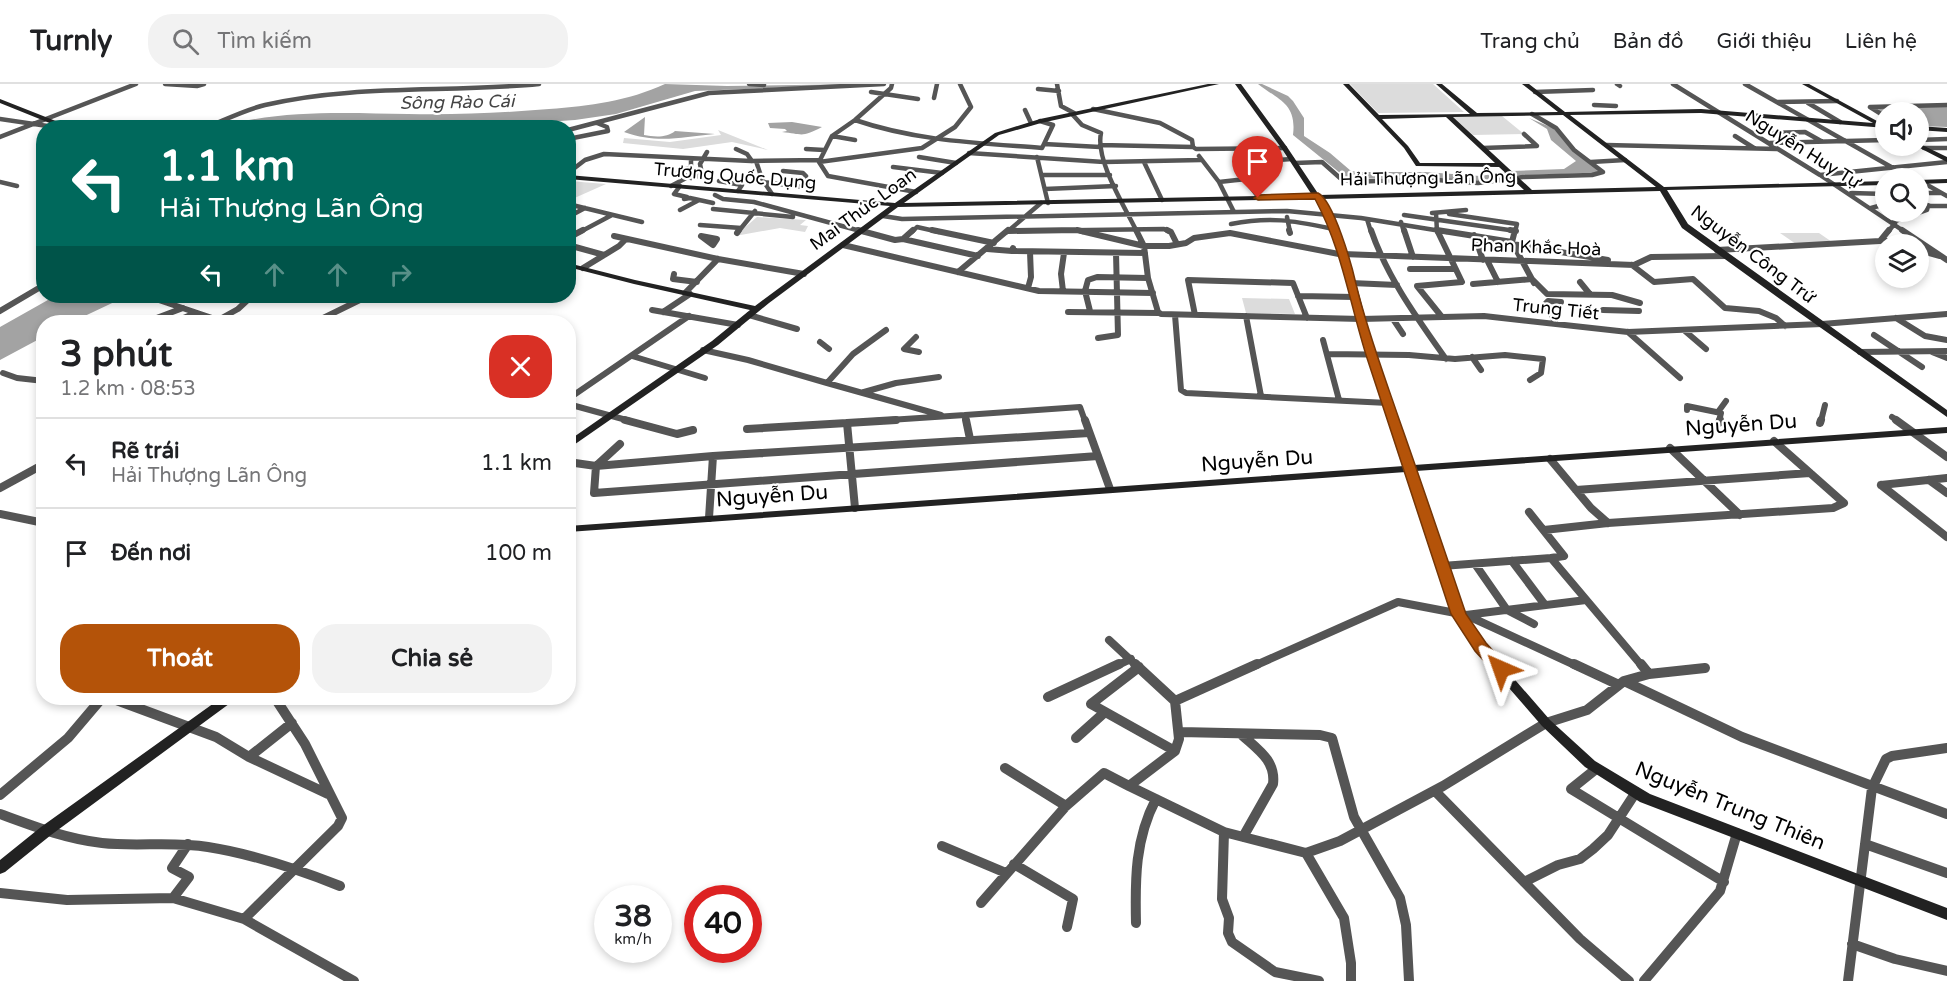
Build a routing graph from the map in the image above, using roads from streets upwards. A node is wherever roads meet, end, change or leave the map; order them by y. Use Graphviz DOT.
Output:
graph roads {
  1 [pos="136,84"];
  2 [pos="165,84"];
  3 [pos="204,84"];
  4 [pos="539,84"];
  5 [pos="749,84"];
  6 [pos="884,84"];
  7 [pos="892,84"];
  8 [pos="937,84"];
  9 [pos="960,84"];
  10 [pos="1057,84"];
  11 [pos="1216,84"];
  12 [pos="1238,84"];
  13 [pos="1346,84"];
  14 [pos="1439,84"];
  15 [pos="1525,84"];
  16 [pos="1672,84"];
  17 [pos="1745,84"];
  18 [pos="1805,84"];
  19 [pos="765,87"];
  20 [pos="1038,89"];
  21 [pos="1593,90"];
  22 [pos="1059,91"];
  23 [pos="871,92"];
  24 [pos="1535,92"];
  25 [pos="883,94"];
  26 [pos="934,98"];
  27 [pos="918,99"];
  28 [pos="0,101"];
  29 [pos="1837,101"];
  30 [pos="1777,102"];
  31 [pos="1807,102"];
  32 [pos="1594,105"];
  33 [pos="1616,105"];
  34 [pos="1929,105"];
  35 [pos="1947,105"];
  36 [pos="1093,109"];
  37 [pos="1025,110"];
  38 [pos="1717,111"];
  39 [pos="1073,113"];
  40 [pos="1532,114"];
  41 [pos="1564,114"];
  42 [pos="1475,115"];
  43 [pos="1448,116"];
  44 [pos="1377,117"];
  45 [pos="1805,118"];
  46 [pos="0,119"];
  47 [pos="45,119"];
  48 [pos="856,119"];
  49 [pos="226,120"];
  50 [pos="868,121"];
  51 [pos="1040,121"];
  52 [pos="1875,121"];
  53 [pos="1840,122"];
  54 [pos="36,123"];
  55 [pos="597,123"];
  56 [pos="1031,123"];
  57 [pos="33,124"];
  58 [pos="36,124"];
  59 [pos="1875,125"];
  60 [pos="576,128"];
  61 [pos="1929,129"];
  62 [pos="1947,130"];
  63 [pos="1524,134"];
  64 [pos="832,136"];
  65 [pos="1735,136"];
  66 [pos="0,137"];
  67 [pos="576,137"];
  68 [pos="938,137"];
  69 [pos="1947,139"];
  70 [pos="855,140"];
  71 [pos="1929,140"];
  72 [pos="1846,141"];
  73 [pos="1823,142"];
  74 [pos="1875,142"];
  75 [pos="1769,143"];
  76 [pos="1789,143"];
  77 [pos="1875,143"];
  78 [pos="980,144"];
  79 [pos="1044,144"];
  80 [pos="1606,145"];
  81 [pos="1851,145"];
  82 [pos="1100,146"];
  83 [pos="1794,146"];
  84 [pos="1929,147"];
  85 [pos="1947,147"];
  86 [pos="736,148"];
  87 [pos="1194,148"];
  88 [pos="1286,148"];
  89 [pos="1483,148"];
  90 [pos="1776,148"];
  91 [pos="806,149"];
  92 [pos="1755,149"];
  93 [pos="824,150"];
  94 [pos="1929,151"];
  95 [pos="707,152"];
  96 [pos="969,153"];
  97 [pos="919,157"];
  98 [pos="1037,157"];
  99 [pos="691,159"];
  100 [pos="703,159"];
  101 [pos="1945,159"];
  102 [pos="785,160"];
  103 [pos="820,160"];
  104 [pos="1201,160"];
  105 [pos="1625,160"];
  106 [pos="754,161"];
  107 [pos="1263,161"];
  108 [pos="1294,161"];
  109 [pos="583,162"];
  110 [pos="1104,162"];
  111 [pos="1144,162"];
  112 [pos="1591,162"];
  113 [pos="576,163"];
  114 [pos="956,163"];
  115 [pos="1501,165"];
  116 [pos="893,167"];
  117 [pos="576,168"];
  118 [pos="701,168"];
  119 [pos="1893,168"];
  120 [pos="1875,170"];
  121 [pos="783,171"];
  122 [pos="1239,172"];
  123 [pos="942,173"];
  124 [pos="704,174"];
  125 [pos="1110,174"];
  126 [pos="1042,175"];
  127 [pos="1820,175"];
  128 [pos="576,176"];
  129 [pos="688,177"];
  130 [pos="1515,177"];
  131 [pos="1246,179"];
  132 [pos="1947,181"];
  133 [pos="0,182"];
  134 [pos="719,182"];
  135 [pos="764,182"];
  136 [pos="1219,182"];
  137 [pos="1929,182"];
  138 [pos="779,183"];
  139 [pos="1875,183"];
  140 [pos="1834,184"];
  141 [pos="17,186"];
  142 [pos="670,186"];
  143 [pos="680,186"];
  144 [pos="1116,186"];
  145 [pos="1929,186"];
  146 [pos="1661,188"];
  147 [pos="1045,189"];
  148 [pos="738,191"];
  149 [pos="1529,191"];
  150 [pos="916,192"];
  151 [pos="1849,193"];
  152 [pos="1929,193"];
  153 [pos="772,194"];
  154 [pos="1875,194"];
  155 [pos="1945,194"];
  156 [pos="715,195"];
  157 [pos="1318,196"];
  158 [pos="1227,198"];
  159 [pos="1258,198"];
  160 [pos="1162,200"];
  161 [pos="699,201"];
  162 [pos="1122,202"];
  163 [pos="1045,203"];
  164 [pos="761,204"];
  165 [pos="899,205"];
  166 [pos="576,206"];
  167 [pos="1930,206"];
  168 [pos="1947,206"];
  169 [pos="1875,207"];
  170 [pos="585,208"];
  171 [pos="1871,208"];
  172 [pos="680,210"];
  173 [pos="1466,210"];
  174 [pos="1875,210"];
  175 [pos="1287,211"];
  176 [pos="1234,212"];
  177 [pos="576,213"];
  178 [pos="753,213"];
  179 [pos="1438,213"];
  180 [pos="612,214"];
  181 [pos="1128,214"];
  182 [pos="1404,214"];
  183 [pos="883,216"];
  184 [pos="1329,216"];
  185 [pos="1025,217"];
  186 [pos="818,219"];
  187 [pos="1286,219"];
  188 [pos="1367,219"];
  189 [pos="1438,220"];
  190 [pos="642,222"];
  191 [pos="1475,222"];
  192 [pos="1894,222"];
  193 [pos="1231,224"];
  194 [pos="700,225"];
  195 [pos="1401,225"];
  196 [pos="917,227"];
  197 [pos="1135,228"];
  198 [pos="1334,229"];
  199 [pos="861,230"];
  200 [pos="1077,230"];
  201 [pos="1008,231"];
  202 [pos="1437,231"];
  203 [pos="1290,233"];
  204 [pos="576,234"];
  205 [pos="1886,234"];
  206 [pos="614,236"];
  207 [pos="1473,236"];
  208 [pos="626,239"];
  209 [pos="903,239"];
  210 [pos="1875,240"];
  211 [pos="994,243"];
  212 [pos="1512,243"];
  213 [pos="1177,244"];
  214 [pos="843,245"];
  215 [pos="576,247"];
  216 [pos="987,249"];
  217 [pos="1144,250"];
  218 [pos="1717,250"];
  219 [pos="1030,252"];
  220 [pos="1064,253"];
  221 [pos="1116,253"];
  222 [pos="1929,253"];
  223 [pos="604,255"];
  224 [pos="1344,255"];
  225 [pos="978,256"];
  226 [pos="1380,256"];
  227 [pos="1726,256"];
  228 [pos="1413,257"];
  229 [pos="1449,258"];
  230 [pos="1946,258"];
  231 [pos="718,259"];
  232 [pos="1485,260"];
  233 [pos="1522,262"];
  234 [pos="1634,265"];
  235 [pos="576,267"];
  236 [pos="583,268"];
  237 [pos="1453,268"];
  238 [pos="1410,269"];
  239 [pos="958,272"];
  240 [pos="1218,272"];
  241 [pos="674,274"];
  242 [pos="804,274"];
  243 [pos="1115,277"];
  244 [pos="1148,278"];
  245 [pos="1220,280"];
  246 [pos="697,282"];
  247 [pos="1498,282"];
  248 [pos="1533,282"];
  249 [pos="1580,282"];
  250 [pos="1351,283"];
  251 [pos="1473,284"];
  252 [pos="1397,285"];
  253 [pos="1028,288"];
  254 [pos="36,290"];
  255 [pos="1085,290"];
  256 [pos="1063,291"];
  257 [pos="1116,291"];
  258 [pos="1152,293"];
  259 [pos="1589,293"];
  260 [pos="688,294"];
  261 [pos="1298,296"];
  262 [pos="1355,297"];
  263 [pos="1561,302"];
  264 [pos="172,303"];
  265 [pos="244,303"];
  266 [pos="354,303"];
  267 [pos="1640,303"];
  268 [pos="183,308"];
  269 [pos="652,310"];
  270 [pos="1603,310"];
  271 [pos="0,311"];
  272 [pos="1090,311"];
  273 [pos="1639,311"];
  274 [pos="663,312"];
  275 [pos="753,312"];
  276 [pos="1068,312"];
  277 [pos="1119,312"];
  278 [pos="193,314"];
  279 [pos="1160,314"];
  280 [pos="1947,314"];
  281 [pos="164,315"];
  282 [pos="196,315"];
  283 [pos="227,315"];
  284 [pos="329,315"];
  285 [pos="1175,315"];
  286 [pos="1195,315"];
  287 [pos="689,316"];
  288 [pos="1246,316"];
  289 [pos="1442,317"];
  290 [pos="1306,318"];
  291 [pos="1417,318"];
  292 [pos="1896,318"];
  293 [pos="1361,319"];
  294 [pos="1393,319"];
  295 [pos="1556,324"];
  296 [pos="1822,324"];
  297 [pos="738,325"];
  298 [pos="1785,326"];
  299 [pos="797,329"];
  300 [pos="886,330"];
  301 [pos="1628,332"];
  302 [pos="1685,332"];
  303 [pos="1403,334"];
  304 [pos="1874,335"];
  305 [pos="916,337"];
  306 [pos="1098,338"];
  307 [pos="1323,340"];
  308 [pos="1947,340"];
  309 [pos="820,342"];
  310 [pos="829,349"];
  311 [pos="1706,349"];
  312 [pos="703,350"];
  313 [pos="1898,350"];
  314 [pos="1928,350"];
  315 [pos="1947,351"];
  316 [pos="919,352"];
  317 [pos="1860,352"];
  318 [pos="1327,354"];
  319 [pos="632,356"];
  320 [pos="1372,356"];
  321 [pos="1472,357"];
  322 [pos="1947,358"];
  323 [pos="1446,359"];
  324 [pos="1922,367"];
  325 [pos="677,369"];
  326 [pos="1481,370"];
  327 [pos="3,373"];
  328 [pos="939,377"];
  329 [pos="705,378"];
  330 [pos="1680,378"];
  331 [pos="36,380"];
  332 [pos="1530,380"];
  333 [pos="827,383"];
  334 [pos="862,393"];
  335 [pos="576,395"];
  336 [pos="1261,396"];
  337 [pos="1339,400"];
  338 [pos="1726,401"];
  339 [pos="1388,403"];
  340 [pos="576,404"];
  341 [pos="1826,405"];
  342 [pos="1687,410"];
  343 [pos="1718,412"];
  344 [pos="1947,414"];
  345 [pos="965,415"];
  346 [pos="612,416"];
  347 [pos="945,416"];
  348 [pos="1892,417"];
  349 [pos="847,423"];
  350 [pos="1719,423"];
  351 [pos="1820,423"];
  352 [pos="693,429"];
  353 [pos="747,429"];
  354 [pos="1947,430"];
  355 [pos="1912,432"];
  356 [pos="1089,433"];
  357 [pos="970,439"];
  358 [pos="576,441"];
  359 [pos="1774,441"];
  360 [pos="620,444"];
  361 [pos="849,447"];
  362 [pos="1670,448"];
  363 [pos="713,456"];
  364 [pos="1098,456"];
  365 [pos="1947,458"];
  366 [pos="1550,459"];
  367 [pos="576,463"];
  368 [pos="596,466"];
  369 [pos="36,468"];
  370 [pos="1410,469"];
  371 [pos="1810,473"];
  372 [pos="850,474"];
  373 [pos="1947,478"];
  374 [pos="1929,480"];
  375 [pos="1705,481"];
  376 [pos="712,485"];
  377 [pos="0,488"];
  378 [pos="1110,489"];
  379 [pos="1576,490"];
  380 [pos="1947,493"];
  381 [pos="855,508"];
  382 [pos="1529,512"];
  383 [pos="0,514"];
  384 [pos="1740,515"];
  385 [pos="709,518"];
  386 [pos="36,521"];
  387 [pos="1608,523"];
  388 [pos="576,528"];
  389 [pos="1544,530"];
  390 [pos="1947,537"];
  391 [pos="1551,558"];
  392 [pos="1512,561"];
  393 [pos="1475,564"];
  394 [pos="1442,566"];
  395 [pos="1586,600"];
  396 [pos="1545,605"];
  397 [pos="1507,610"];
  398 [pos="1462,615"];
  399 [pos="1534,624"];
  400 [pos="1109,640"];
  401 [pos="1131,659"];
  402 [pos="1139,667"];
  403 [pos="1705,668"];
  404 [pos="1649,674"];
  405 [pos="1622,683"];
  406 [pos="1048,697"];
  407 [pos="1175,701"];
  408 [pos="96,705"];
  409 [pos="130,705"];
  410 [pos="221,705"];
  411 [pos="280,705"];
  412 [pos="1105,712"];
  413 [pos="292,723"];
  414 [pos="1546,723"];
  415 [pos="191,727"];
  416 [pos="1179,732"];
  417 [pos="1241,734"];
  418 [pos="1076,738"];
  419 [pos="1946,749"];
  420 [pos="1175,751"];
  421 [pos="249,757"];
  422 [pos="1005,768"];
  423 [pos="1596,769"];
  424 [pos="1129,786"];
  425 [pos="1872,788"];
  426 [pos="1435,791"];
  427 [pos="1636,792"];
  428 [pos="328,794"];
  429 [pos="0,795"];
  430 [pos="1156,799"];
  431 [pos="1066,806"];
  432 [pos="0,813"];
  433 [pos="1947,814"];
  434 [pos="1619,818"];
  435 [pos="1361,829"];
  436 [pos="46,831"];
  437 [pos="1224,832"];
  438 [pos="1737,833"];
  439 [pos="1243,837"];
  440 [pos="188,844"];
  441 [pos="1865,844"];
  442 [pos="942,846"];
  443 [pos="1306,853"];
  444 [pos="1014,864"];
  445 [pos="0,868"];
  446 [pos="295,868"];
  447 [pos="1006,873"];
  448 [pos="1947,873"];
  449 [pos="1860,879"];
  450 [pos="1524,882"];
  451 [pos="1724,882"];
  452 [pos="340,886"];
  453 [pos="0,893"];
  454 [pos="173,898"];
  455 [pos="981,903"];
  456 [pos="1947,914"];
  457 [pos="244,919"];
  458 [pos="1136,923"];
  459 [pos="1067,927"];
  460 [pos="1852,944"];
  461 [pos="1947,971"];
  462 [pos="354,981"];
  463 [pos="1319,981"];
  464 [pos="1351,981"];
  465 [pos="1409,981"];
  466 [pos="1629,981"];
  467 [pos="1644,981"];
  468 [pos="1848,981"];
  1 -- 47 [label="street"];
  2 -- 3 [label="street"];
  4 -- 49 [label="street"];
  5 -- 19 [label="street"];
  6 -- 19 [label="street"];
  7 -- 25 [label="street"];
  8 -- 26 [label="street"];
  9 -- 68 [label="street"];
  10 -- 22 [label="street"];
  11 -- 36 [label="street, Mai Thúc Loan"];
  12 -- 88 [label="street, Nguyễn Trung Thiên"];
  13 -- 44 [label="street"];
  14 -- 42 [label="street"];
  15 -- 24 [label="street, Nguyễn Công Trứ"];
  16 -- 38 [label="street, Nguyễn Huy Tự"];
  17 -- 30 [label="street"];
  18 -- 29 [label="street"];
  19 -- 55 [label="street"];
  20 -- 22 [label="street"];
  21 -- 24 [label="street"];
  22 -- 39 [label="street"];
  23 -- 25 [label="street"];
  24 -- 41 [label="street, Nguyễn Công Trứ"];
  25 -- 27 [label="street"];
  25 -- 48 [label="street"];
  28 -- 47 [label="street"];
  29 -- 31 [label="street"];
  29 -- 52 [label="street"];
  30 -- 31 [label="street"];
  30 -- 45 [label="street"];
  31 -- 53 [label="street"];
  32 -- 33 [label="street"];
  34 -- 35 [label="street"];
  36 -- 39 [label="street, Mai Thúc Loan"];
  36 -- 87 [label="street"];
  37 -- 56 [label="street"];
  38 -- 41 [label="street"];
  38 -- 45 [label="street"];
  38 -- 75 [label="street, Nguyễn Huy Tự"];
  39 -- 51 [label="street, Mai Thúc Loan"];
  39 -- 82 [label="street"];
  40 -- 41 [label="street"];
  40 -- 42 [label="street"];
  40 -- 112 [label="street"];
  41 -- 80 [label="street, Nguyễn Công Trứ"];
  42 -- 43 [label="street"];
  43 -- 44 [label="street"];
  43 -- 89 [label="street"];
  44 -- 115 [label="street"];
  45 -- 53 [label="street"];
  45 -- 72 [label="street"];
  46 -- 57 [label="street"];
  48 -- 50 [label="street"];
  48 -- 64 [label="street"];
  48 -- 68 [label="street"];
  51 -- 56 [label="street, Mai Thúc Loan"];
  51 -- 79 [label="street"];
  53 -- 59 [label="street"];
  54 -- 57 [label="street"];
  55 -- 60 [label="street"];
  55 -- 67 [label="street"];
  56 -- 78 [label="street, Mai Thúc Loan"];
  57 -- 58 [label="street"];
  57 -- 66 [label="street"];
  61 -- 62 [label="street"];
  63 -- 89 [label="street"];
  64 -- 70 [label="street"];
  64 -- 93 [label="street"];
  65 -- 92 [label="street"];
  68 -- 78 [label="street"];
  68 -- 103 [label="street"];
  69 -- 71 [label="street"];
  72 -- 73 [label="street"];
  72 -- 74 [label="street"];
  72 -- 81 [label="street"];
  73 -- 76 [label="street"];
  73 -- 76 [label="street"];
  75 -- 76 [label="street"];
  75 -- 90 [label="street, Nguyễn Huy Tự"];
  76 -- 83 [label="street"];
  77 -- 81 [label="street"];
  78 -- 79 [label="street"];
  78 -- 96 [label="street, Mai Thúc Loan"];
  79 -- 82 [label="street"];
  80 -- 92 [label="street"];
  80 -- 105 [label="street, Nguyễn Công Trứ"];
  81 -- 83 [label="street"];
  81 -- 119 [label="street"];
  82 -- 87 [label="street"];
  82 -- 110 [label="street"];
  83 -- 90 [label="street"];
  84 -- 85 [label="street"];
  86 -- 106 [label="street"];
  87 -- 88 [label="street"];
  87 -- 104 [label="street"];
  88 -- 108 [label="street, Nguyễn Trung Thiên"];
  89 -- 115 [label="street"];
  90 -- 92 [label="street"];
  90 -- 127 [label="street, Nguyễn Huy Tự"];
  91 -- 93 [label="street"];
  93 -- 103 [label="street"];
  94 -- 101 [label="street"];
  95 -- 100 [label="street"];
  96 -- 98 [label="street"];
  96 -- 114 [label="street, Mai Thúc Loan"];
  97 -- 114 [label="street"];
  98 -- 110 [label="street"];
  98 -- 126 [label="street"];
  99 -- 100 [label="street"];
  99 -- 109 [label="street"];
  99 -- 129 [label="street"];
  100 -- 106 [label="street"];
  100 -- 118 [label="street"];
  101 -- 119 [label="street"];
  102 -- 103 [label="street"];
  102 -- 106 [label="street"];
  102 -- 121 [label="street"];
  103 -- 150 [label="street"];
  104 -- 111 [label="street"];
  104 -- 136 [label="street"];
  105 -- 112 [label="street"];
  105 -- 146 [label="street, Nguyễn Công Trứ"];
  106 -- 135 [label="street"];
  107 -- 108 [label="street"];
  108 -- 130 [label="street"];
  108 -- 157 [label="street, Nguyễn Trung Thiên"];
  109 -- 113 [label="street"];
  109 -- 117 [label="street"];
  110 -- 111 [label="street"];
  110 -- 125 [label="street"];
  111 -- 160 [label="street"];
  112 -- 130 [label="street"];
  114 -- 123 [label="street, Mai Thúc Loan"];
  115 -- 130 [label="street"];
  116 -- 123 [label="street"];
  120 -- 127 [label="street"];
  121 -- 138 [label="street"];
  121 -- 138 [label="street"];
  122 -- 131 [label="street"];
  123 -- 150 [label="street, Mai Thúc Loan"];
  124 -- 129 [label="street"];
  125 -- 126 [label="street"];
  125 -- 144 [label="street"];
  126 -- 147 [label="street"];
  127 -- 140 [label="street, Nguyễn Huy Tự"];
  128 -- 142 [label="street, Trương Quốc Dụng"];
  129 -- 142 [label="street"];
  130 -- 149 [label="street"];
  131 -- 136 [label="street"];
  131 -- 159 [label="street"];
  132 -- 137 [label="street"];
  133 -- 141 [label="street"];
  134 -- 148 [label="street"];
  135 -- 138 [label="street"];
  135 -- 153 [label="street"];
  136 -- 158 [label="street"];
  139 -- 140 [label="street, Hải Thượng Lãn Ông"];
  140 -- 146 [label="street, Hải Thượng Lãn Ông"];
  140 -- 151 [label="street, Nguyễn Huy Tự"];
  142 -- 143 [label="street, Trương Quốc Dụng"];
  143 -- 148 [label="street, Trương Quốc Dụng"];
  143 -- 161 [label="street"];
  144 -- 147 [label="street"];
  144 -- 162 [label="street"];
  145 -- 155 [label="street"];
  146 -- 149 [label="street, Hải Thượng Lãn Ông"];
  146 -- 218 [label="street, Nguyễn Công Trứ"];
  147 -- 163 [label="street"];
  148 -- 153 [label="street, Trương Quốc Dụng"];
  149 -- 157 [label="street, Hải Thượng Lãn Ông"];
  150 -- 165 [label="street, Mai Thúc Loan"];
  151 -- 154 [label="street"];
  151 -- 171 [label="street, Nguyễn Huy Tự"];
  152 -- 155 [label="street"];
  153 -- 165 [label="street, Trương Quốc Dụng"];
  156 -- 164 [label="street"];
  157 -- 159 [label="street, Hải Thượng Lãn Ông"];
  157 -- 184 [label="street, Nguyễn Trung Thiên"];
  158 -- 159 [label="street, Hải Thượng Lãn Ông"];
  158 -- 160 [label="street, Hải Thượng Lãn Ông"];
  158 -- 176 [label="street"];
  160 -- 162 [label="street, Hải Thượng Lãn Ông"];
  161 -- 172 [label="street"];
  161 -- 178 [label="street"];
  162 -- 163 [label="street, Hải Thượng Lãn Ông"];
  162 -- 181 [label="street"];
  163 -- 165 [label="street, Hải Thượng Lãn Ông"];
  163 -- 185 [label="street"];
  164 -- 178 [label="street"];
  164 -- 186 [label="street"];
  165 -- 183 [label="street, Mai Thúc Loan"];
  166 -- 170 [label="street"];
  167 -- 168 [label="street"];
  169 -- 171 [label="street"];
  170 -- 177 [label="street"];
  170 -- 180 [label="street"];
  171 -- 174 [label="street, Nguyễn Huy Tự"];
  173 -- 179 [label="street"];
  175 -- 176 [label="street"];
  175 -- 184 [label="street"];
  175 -- 187 [label="street"];
  176 -- 181 [label="street"];
  178 -- 186 [label="street"];
  178 -- 194 [label="street"];
  179 -- 182 [label="street"];
  179 -- 189 [label="street"];
  179 -- 191 [label="street"];
  180 -- 190 [label="street"];
  180 -- 204 [label="street"];
  181 -- 185 [label="street"];
  181 -- 197 [label="street"];
  182 -- 189 [label="street"];
  182 -- 195 [label="street"];
  183 -- 185 [label="street"];
  183 -- 196 [label="street"];
  183 -- 199 [label="street, Mai Thúc Loan"];
  184 -- 188 [label="street"];
  184 -- 198 [label="street, Nguyễn Trung Thiên"];
  185 -- 201 [label="street"];
  186 -- 199 [label="street"];
  187 -- 193 [label="street"];
  187 -- 198 [label="street"];
  187 -- 203 [label="street"];
  188 -- 195 [label="street"];
  188 -- 226 [label="street"];
  189 -- 191 [label="street"];
  189 -- 202 [label="street"];
  191 -- 207 [label="street"];
  191 -- 212 [label="street"];
  192 -- 205 [label="street"];
  192 -- 230 [label="street, Nguyễn Huy Tự"];
  195 -- 202 [label="street"];
  195 -- 228 [label="street"];
  196 -- 209 [label="street"];
  196 -- 211 [label="street"];
  197 -- 200 [label="street"];
  197 -- 213 [label="street"];
  197 -- 217 [label="street"];
  198 -- 224 [label="street, Nguyễn Trung Thiên"];
  199 -- 209 [label="street"];
  199 -- 214 [label="street, Mai Thúc Loan"];
  200 -- 201 [label="street"];
  200 -- 217 [label="street"];
  201 -- 211 [label="street"];
  202 -- 207 [label="street"];
  202 -- 229 [label="street"];
  206 -- 208 [label="street"];
  207 -- 212 [label="street"];
  207 -- 232 [label="street"];
  208 -- 223 [label="street"];
  208 -- 231 [label="street"];
  209 -- 225 [label="street"];
  210 -- 218 [label="street"];
  211 -- 216 [label="street"];
  212 -- 233 [label="street"];
  212 -- 234 [label="street"];
  213 -- 217 [label="street, Phan Khắc Hoà"];
  213 -- 224 [label="street, Phan Khắc Hoà"];
  214 -- 239 [label="street"];
  214 -- 242 [label="street, Mai Thúc Loan"];
  215 -- 223 [label="street"];
  216 -- 219 [label="street"];
  216 -- 225 [label="street"];
  217 -- 221 [label="street"];
  217 -- 244 [label="street"];
  218 -- 227 [label="street, Nguyễn Công Trứ"];
  219 -- 220 [label="street"];
  219 -- 253 [label="street"];
  220 -- 221 [label="street"];
  220 -- 256 [label="street"];
  221 -- 243 [label="street"];
  222 -- 230 [label="street"];
  223 -- 236 [label="street"];
  224 -- 226 [label="street, Phan Khắc Hoà"];
  224 -- 250 [label="street, Nguyễn Trung Thiên"];
  225 -- 239 [label="street"];
  226 -- 228 [label="street, Phan Khắc Hoà"];
  226 -- 252 [label="street"];
  227 -- 234 [label="street, Phan Khắc Hoà"];
  227 -- 296 [label="street, Nguyễn Công Trứ"];
  228 -- 229 [label="street, Phan Khắc Hoà"];
  229 -- 232 [label="street, Phan Khắc Hoà"];
  229 -- 237 [label="street"];
  231 -- 242 [label="street"];
  231 -- 246 [label="street"];
  232 -- 233 [label="street, Phan Khắc Hoà"];
  232 -- 247 [label="street"];
  233 -- 234 [label="street, Phan Khắc Hoà"];
  233 -- 248 [label="street"];
  234 -- 298 [label="street"];
  235 -- 236 [label="street"];
  236 -- 260 [label="street"];
  237 -- 238 [label="street"];
  237 -- 289 [label="street"];
  239 -- 253 [label="street"];
  240 -- 245 [label="street"];
  241 -- 246 [label="street"];
  242 -- 275 [label="street, Mai Thúc Loan"];
  243 -- 244 [label="street"];
  243 -- 255 [label="street"];
  243 -- 257 [label="street"];
  244 -- 258 [label="street"];
  245 -- 261 [label="street"];
  245 -- 286 [label="street"];
  246 -- 260 [label="street"];
  247 -- 248 [label="street"];
  247 -- 251 [label="street"];
  248 -- 259 [label="street"];
  249 -- 259 [label="street"];
  250 -- 252 [label="street"];
  250 -- 262 [label="street, Nguyễn Trung Thiên"];
  252 -- 291 [label="street"];
  253 -- 256 [label="street"];
  254 -- 271 [label="street"];
  255 -- 256 [label="street"];
  255 -- 257 [label="street"];
  255 -- 272 [label="street"];
  257 -- 258 [label="street"];
  257 -- 277 [label="street"];
  258 -- 279 [label="street"];
  259 -- 267 [label="street"];
  260 -- 274 [label="street"];
  260 -- 275 [label="street"];
  261 -- 262 [label="street"];
  261 -- 290 [label="street"];
  262 -- 293 [label="street, Nguyễn Trung Thiên"];
  263 -- 295 [label="street"];
  264 -- 268 [label="street"];
  265 -- 283 [label="street"];
  266 -- 284 [label="street"];
  268 -- 278 [label="street"];
  268 -- 281 [label="street"];
  269 -- 274 [label="street"];
  270 -- 273 [label="street"];
  272 -- 276 [label="street, Trung Tiết"];
  272 -- 277 [label="street, Trung Tiết"];
  274 -- 287 [label="street"];
  275 -- 297 [label="street, Mai Thúc Loan"];
  275 -- 299 [label="street"];
  277 -- 279 [label="street, Trung Tiết"];
  277 -- 306 [label="street"];
  278 -- 282 [label="street"];
  279 -- 285 [label="street, Trung Tiết"];
  280 -- 292 [label="street, Trung Tiết"];
  285 -- 286 [label="street, Trung Tiết"];
  285 -- 336 [label="street"];
  286 -- 288 [label="street, Trung Tiết"];
  287 -- 297 [label="street"];
  287 -- 319 [label="street"];
  288 -- 290 [label="street, Trung Tiết"];
  288 -- 336 [label="street"];
  289 -- 291 [label="street, Trung Tiết"];
  289 -- 295 [label="street, Trung Tiết"];
  290 -- 293 [label="street, Trung Tiết"];
  291 -- 294 [label="street, Trung Tiết"];
  291 -- 323 [label="street"];
  292 -- 296 [label="street, Trung Tiết"];
  292 -- 308 [label="street"];
  293 -- 294 [label="street, Trung Tiết"];
  293 -- 320 [label="street, Nguyễn Trung Thiên"];
  294 -- 303 [label="street"];
  295 -- 301 [label="street, Trung Tiết"];
  296 -- 298 [label="street, Trung Tiết"];
  296 -- 317 [label="street, Nguyễn Công Trứ"];
  297 -- 312 [label="street, Mai Thúc Loan"];
  298 -- 302 [label="street, Trung Tiết"];
  300 -- 333 [label="street"];
  301 -- 302 [label="street, Trung Tiết"];
  301 -- 330 [label="street"];
  302 -- 311 [label="street"];
  304 -- 313 [label="street"];
  305 -- 316 [label="street"];
  307 -- 318 [label="street"];
  309 -- 310 [label="street"];
  312 -- 325 [label="street, Mai Thúc Loan"];
  312 -- 333 [label="street"];
  313 -- 314 [label="street"];
  313 -- 317 [label="street"];
  313 -- 324 [label="street"];
  314 -- 315 [label="street"];
  314 -- 322 [label="street"];
  317 -- 344 [label="street, Nguyễn Công Trứ"];
  318 -- 320 [label="street"];
  318 -- 337 [label="street"];
  319 -- 325 [label="street"];
  319 -- 335 [label="street"];
  320 -- 323 [label="street"];
  320 -- 339 [label="street, Nguyễn Trung Thiên"];
  321 -- 323 [label="street"];
  321 -- 326 [label="street"];
  321 -- 332 [label="street"];
  325 -- 329 [label="street"];
  325 -- 346 [label="street, Mai Thúc Loan"];
  327 -- 331 [label="street"];
  328 -- 334 [label="street"];
  333 -- 334 [label="street"];
  334 -- 347 [label="street"];
  336 -- 337 [label="street"];
  337 -- 339 [label="street"];
  338 -- 343 [label="street"];
  339 -- 370 [label="street, Nguyễn Trung Thiên"];
  340 -- 346 [label="street"];
  341 -- 351 [label="street"];
  342 -- 343 [label="street"];
  343 -- 350 [label="street"];
  345 -- 347 [label="street"];
  345 -- 356 [label="street"];
  345 -- 357 [label="street"];
  346 -- 352 [label="street"];
  346 -- 358 [label="street, Mai Thúc Loan"];
  347 -- 349 [label="street"];
  348 -- 355 [label="street"];
  349 -- 353 [label="street"];
  349 -- 361 [label="street"];
  354 -- 355 [label="street, Nguyễn Du"];
  355 -- 359 [label="street, Nguyễn Du"];
  355 -- 365 [label="street"];
  356 -- 357 [label="street"];
  356 -- 364 [label="street"];
  357 -- 361 [label="street"];
  359 -- 362 [label="street, Nguyễn Du"];
  359 -- 371 [label="street"];
  360 -- 368 [label="street"];
  361 -- 363 [label="street"];
  361 -- 372 [label="street"];
  362 -- 366 [label="street, Nguyễn Du"];
  362 -- 375 [label="street"];
  363 -- 368 [label="street"];
  363 -- 376 [label="street"];
  364 -- 372 [label="street"];
  364 -- 378 [label="street"];
  366 -- 370 [label="street, Nguyễn Du"];
  366 -- 379 [label="street"];
  367 -- 368 [label="street"];
  368 -- 376 [label="street"];
  369 -- 377 [label="street"];
  370 -- 378 [label="street, Nguyễn Du"];
  370 -- 394 [label="street, Nguyễn Trung Thiên"];
  371 -- 375 [label="street"];
  371 -- 384 [label="street"];
  372 -- 376 [label="street"];
  372 -- 381 [label="street"];
  373 -- 374 [label="street"];
  374 -- 380 [label="street"];
  374 -- 390 [label="street"];
  375 -- 379 [label="street"];
  375 -- 384 [label="street"];
  376 -- 385 [label="street"];
  378 -- 381 [label="street, Nguyễn Du"];
  379 -- 387 [label="street"];
  381 -- 385 [label="street, Nguyễn Du"];
  382 -- 389 [label="street"];
  383 -- 386 [label="street"];
  384 -- 387 [label="street"];
  385 -- 388 [label="street, Nguyễn Du"];
  387 -- 389 [label="street"];
  389 -- 391 [label="street"];
  391 -- 392 [label="street"];
  391 -- 395 [label="street"];
  392 -- 393 [label="street"];
  392 -- 396 [label="street"];
  393 -- 394 [label="street"];
  393 -- 397 [label="street"];
  394 -- 398 [label="street, Nguyễn Trung Thiên"];
  395 -- 396 [label="street"];
  395 -- 404 [label="street"];
  396 -- 397 [label="street"];
  397 -- 398 [label="street"];
  397 -- 399 [label="street"];
  398 -- 405 [label="street"];
  398 -- 407 [label="street"];
  398 -- 414 [label="street, Nguyễn Trung Thiên"];
  400 -- 401 [label="street"];
  401 -- 402 [label="street"];
  401 -- 406 [label="street"];
  402 -- 407 [label="street"];
  402 -- 412 [label="street"];
  403 -- 404 [label="street"];
  404 -- 405 [label="street"];
  405 -- 414 [label="street"];
  405 -- 425 [label="street"];
  407 -- 416 [label="street"];
  408 -- 429 [label="street"];
  409 -- 415 [label="street"];
  410 -- 415 [label="street"];
  411 -- 413 [label="street"];
  412 -- 418 [label="street"];
  412 -- 420 [label="street"];
  413 -- 421 [label="street"];
  413 -- 428 [label="street"];
  414 -- 423 [label="street, Nguyễn Trung Thiên"];
  414 -- 426 [label="street"];
  415 -- 421 [label="street"];
  415 -- 436 [label="street"];
  416 -- 417 [label="street"];
  416 -- 420 [label="street"];
  417 -- 435 [label="street"];
  417 -- 439 [label="street"];
  419 -- 425 [label="street"];
  420 -- 424 [label="street"];
  421 -- 428 [label="street"];
  422 -- 431 [label="street"];
  423 -- 427 [label="street, Nguyễn Trung Thiên"];
  423 -- 434 [label="street"];
  424 -- 430 [label="street"];
  424 -- 431 [label="street"];
  425 -- 433 [label="street"];
  425 -- 441 [label="street"];
  426 -- 435 [label="street"];
  426 -- 450 [label="street"];
  427 -- 434 [label="street"];
  427 -- 438 [label="street, Nguyễn Trung Thiên"];
  428 -- 446 [label="street"];
  430 -- 437 [label="street"];
  430 -- 458 [label="street"];
  431 -- 444 [label="street"];
  432 -- 436 [label="street"];
  434 -- 450 [label="street"];
  434 -- 451 [label="street"];
  435 -- 443 [label="street"];
  435 -- 465 [label="street"];
  436 -- 440 [label="street"];
  436 -- 445 [label="street"];
  437 -- 439 [label="street"];
  437 -- 463 [label="street"];
  438 -- 449 [label="street, Nguyễn Trung Thiên"];
  438 -- 451 [label="street"];
  439 -- 443 [label="street"];
  440 -- 446 [label="street"];
  440 -- 454 [label="street"];
  441 -- 448 [label="street"];
  441 -- 449 [label="street"];
  442 -- 447 [label="street"];
  443 -- 464 [label="street"];
  444 -- 447 [label="street"];
  444 -- 459 [label="street"];
  446 -- 452 [label="street"];
  446 -- 457 [label="street"];
  447 -- 455 [label="street"];
  449 -- 456 [label="street, Nguyễn Trung Thiên"];
  449 -- 460 [label="street"];
  450 -- 466 [label="street"];
  451 -- 467 [label="street"];
  453 -- 454 [label="street"];
  454 -- 457 [label="street"];
  457 -- 462 [label="street"];
  460 -- 461 [label="street"];
  460 -- 468 [label="street"];
}
